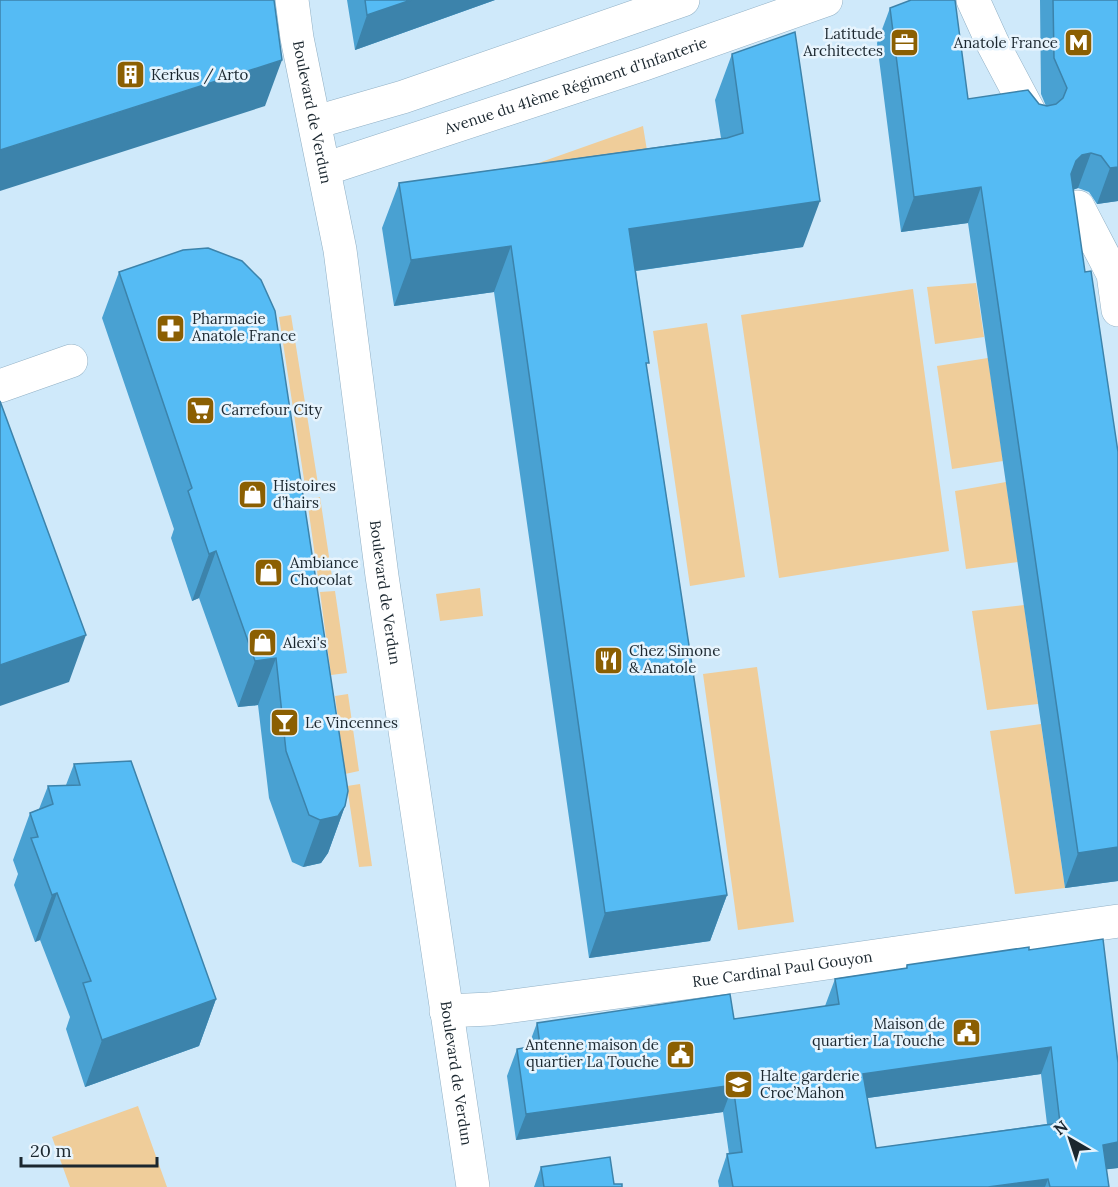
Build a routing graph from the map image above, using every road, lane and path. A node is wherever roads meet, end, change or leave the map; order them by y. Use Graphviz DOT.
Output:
graph roads {
  1 [pos="292,0"];
  2 [pos="683,0"];
  3 [pos="826,0"];
  4 [pos="973,0"];
  5 [pos="316,122"];
  6 [pos="1035,123"];
  7 [pos="325,169"];
  8 [pos="1078,207"];
  9 [pos="1118,310"];
  10 [pos="71,361"];
  11 [pos="0,386"];
  12 [pos="1118,921"];
  13 [pos="446,1011"];
  14 [pos="473,1187"];
  1 -- 5 [label="street, Boulevard de Verdun"];
  2 -- 5 [label="street"];
  3 -- 7 [label="street, Avenue du 41ème Régiment d'Infanterie"];
  4 -- 6 [label="street"];
  5 -- 7 [label="street, Boulevard de Verdun"];
  7 -- 13 [label="street, Boulevard de Verdun"];
  8 -- 9 [label="street"];
  10 -- 11 [label="street"];
  12 -- 13 [label="street, Rue Cardinal Paul Gouyon"];
  13 -- 14 [label="street, Boulevard de Verdun"];
}
